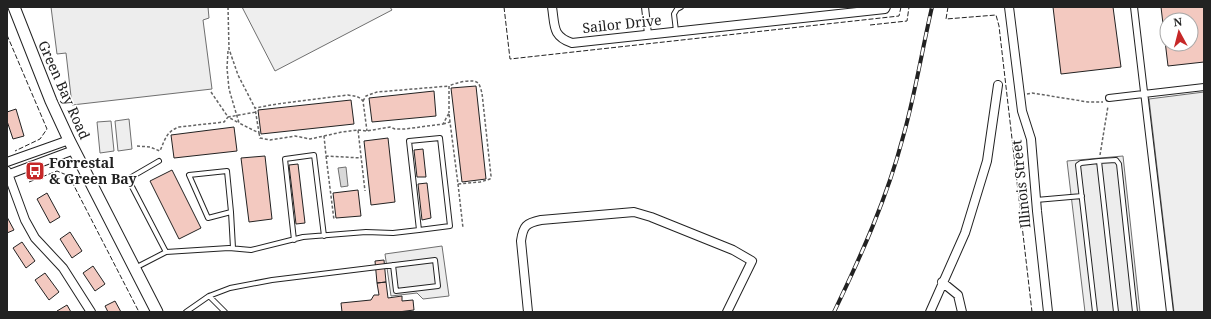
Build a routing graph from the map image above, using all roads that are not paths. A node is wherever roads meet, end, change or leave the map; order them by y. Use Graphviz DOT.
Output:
graph roads {
  1 [pos="14,7"];
  2 [pos="552,7"];
  3 [pos="645,7"];
  4 [pos="681,7"];
  5 [pos="886,7"];
  6 [pos="1009,7"];
  7 [pos="1134,7"];
  8 [pos="676,31"];
  9 [pos="648,34"];
  10 [pos="998,85"];
  11 [pos="1204,87"];
  12 [pos="1144,94"];
  13 [pos="1109,100"];
  14 [pos="72,145"];
  15 [pos="159,161"];
  16 [pos="1099,161"];
  17 [pos="7,162"];
  18 [pos="7,174"];
  19 [pos="1082,196"];
  20 [pos="1036,200"];
  21 [pos="231,212"];
  22 [pos="419,230"];
  23 [pos="324,236"];
  24 [pos="294,240"];
  25 [pos="233,248"];
  26 [pos="166,252"];
  27 [pos="393,266"];
  28 [pos="134,268"];
  29 [pos="942,282"];
  30 [pos="209,296"];
  31 [pos="91,312"];
  32 [pos="156,312"];
  33 [pos="186,312"];
  34 [pos="225,312"];
  35 [pos="528,312"];
  36 [pos="727,312"];
  37 [pos="930,312"];
  38 [pos="962,312"];
  39 [pos="1048,312"];
  40 [pos="1095,312"];
  41 [pos="1116,312"];
  42 [pos="1136,312"];
  43 [pos="1170,312"];
  1 -- 14 [label="main road, Green Bay Road"];
  2 -- 9 [label="street, Sailor Drive"];
  3 -- 9 [label="street"];
  4 -- 8 [label="lane"];
  5 -- 8 [label="street, Sailor Drive"];
  6 -- 20 [label="street, Illinois Street"];
  7 -- 12 [label="street"];
  8 -- 9 [label="street, Sailor Drive"];
  10 -- 29 [label="street"];
  11 -- 12 [label="street"];
  12 -- 13 [label="street"];
  12 -- 43 [label="street"];
  14 -- 17 [label="street"];
  14 -- 18 [label="street"];
  14 -- 28 [label="main road, Green Bay Road"];
  15 -- 26 [label="lane"];
  16 -- 19 [label="lane"];
  16 -- 41 [label="lane"];
  16 -- 42 [label="lane"];
  18 -- 31 [label="street"];
  19 -- 20 [label="lane"];
  19 -- 40 [label="lane"];
  20 -- 39 [label="street, Illinois Street"];
  21 -- 21 [label="lane"];
  21 -- 25 [label="lane"];
  22 -- 22 [label="lane"];
  22 -- 23 [label="lane"];
  23 -- 24 [label="lane"];
  23 -- 24 [label="lane"];
  24 -- 25 [label="lane"];
  25 -- 26 [label="lane"];
  26 -- 28 [label="lane"];
  27 -- 27 [label="lane"];
  27 -- 30 [label="lane"];
  28 -- 32 [label="main road, Green Bay Road"];
  29 -- 37 [label="street"];
  29 -- 38 [label="street"];
  30 -- 33 [label="lane"];
  30 -- 34 [label="lane"];
  35 -- 36 [label="street"];
}
